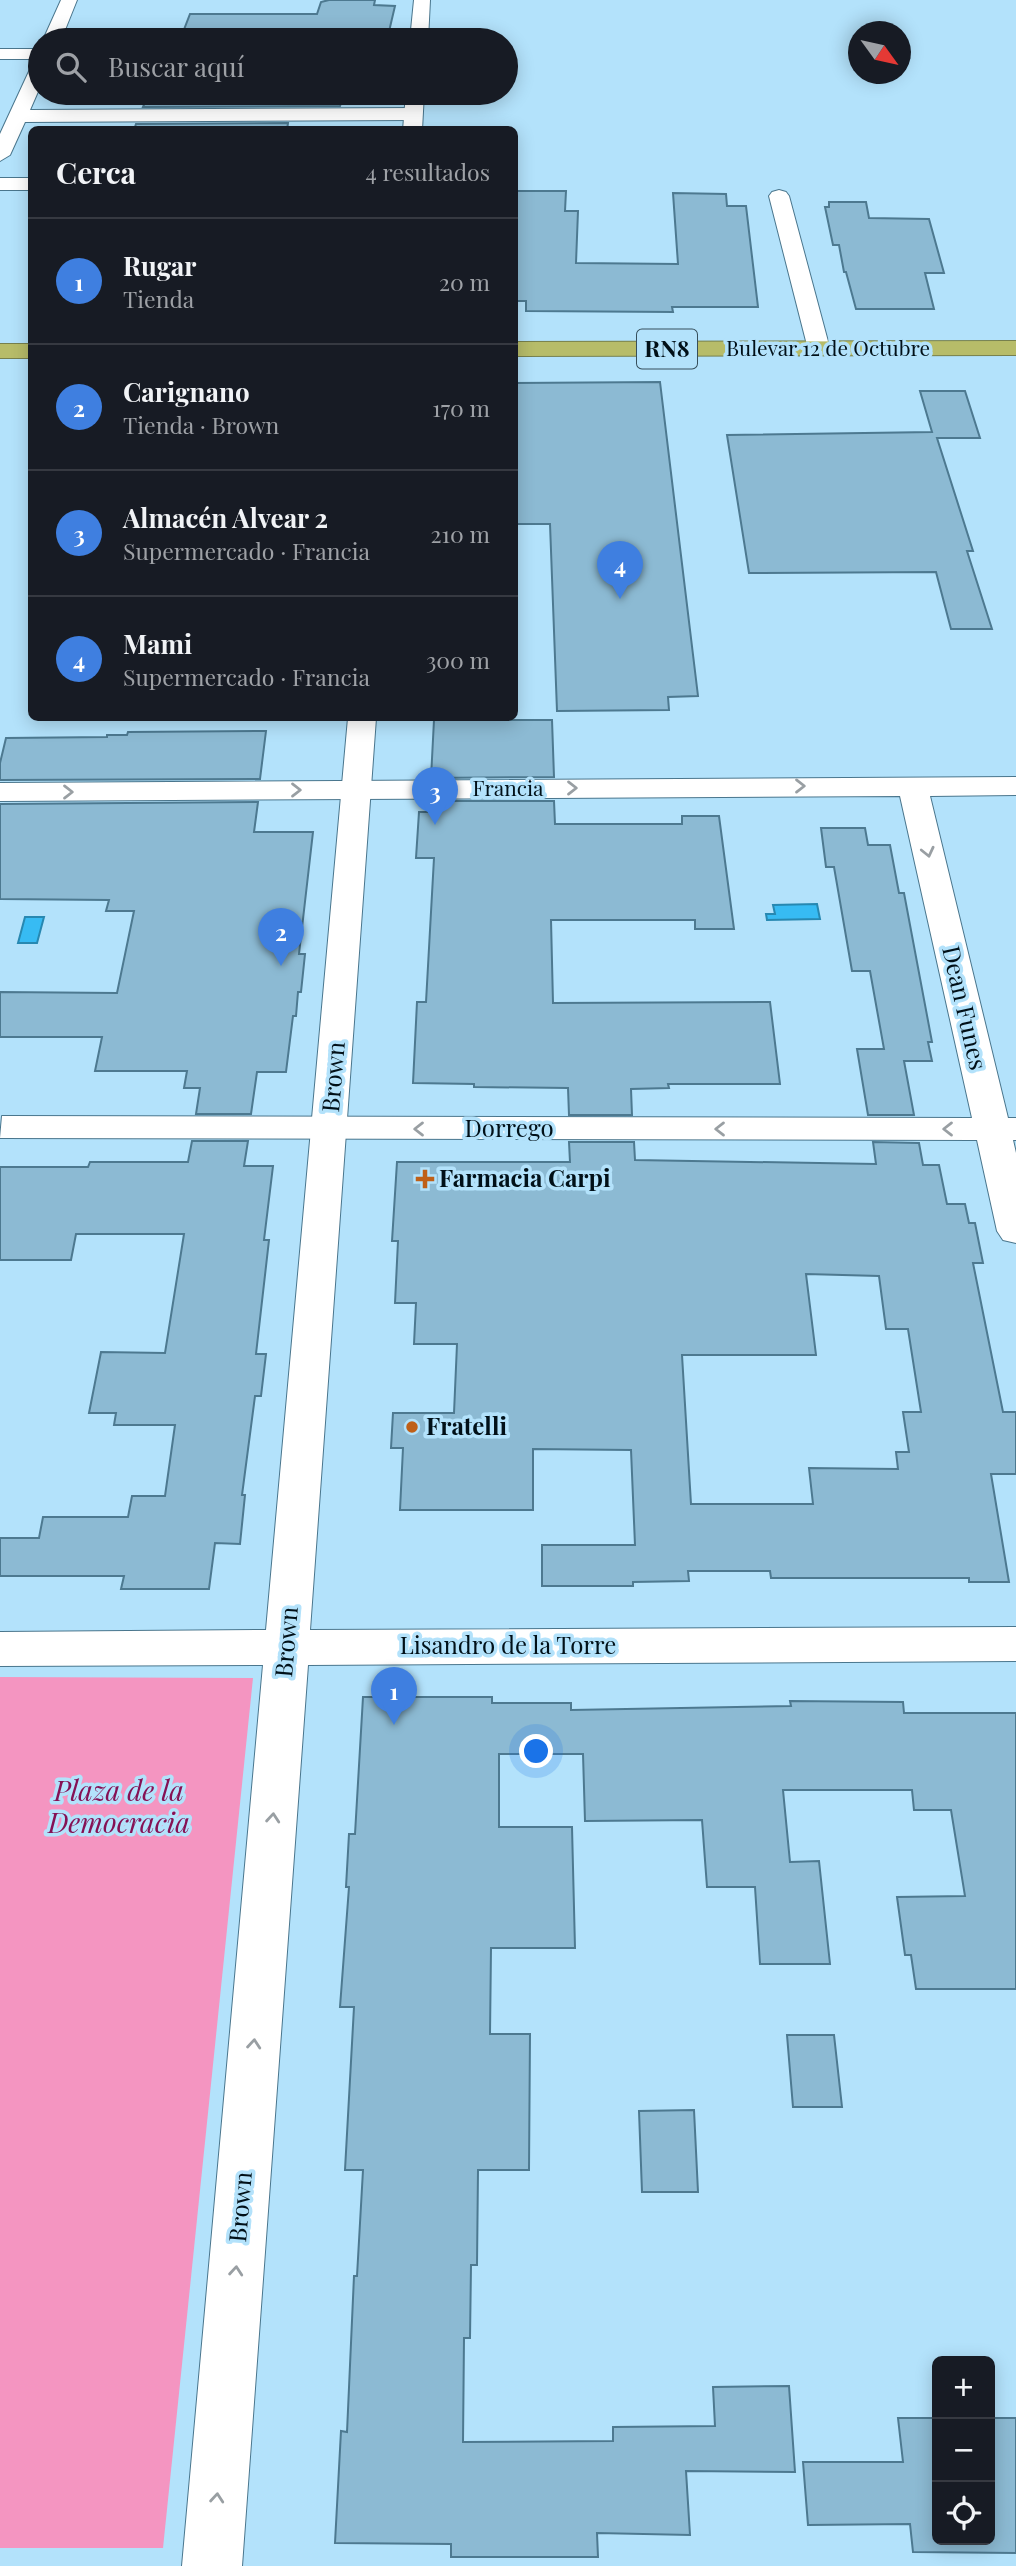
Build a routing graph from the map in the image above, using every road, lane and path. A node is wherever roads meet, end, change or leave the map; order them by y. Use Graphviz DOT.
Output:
graph roads {
  1 [pos="69,0"];
  2 [pos="422,0"];
  3 [pos="57,28"];
  4 [pos="420,28"];
  5 [pos="0,54"];
  6 [pos="28,54"];
  7 [pos="28,93"];
  8 [pos="17,116"];
  9 [pos="412,122"];
  10 [pos="0,155"];
  11 [pos="0,184"];
  12 [pos="28,184"];
  13 [pos="779,195"];
  14 [pos="1016,348"];
  15 [pos="518,349"];
  16 [pos="819,349"];
  17 [pos="0,351"];
  18 [pos="28,351"];
  19 [pos="362,721"];
  20 [pos="913,786"];
  21 [pos="1016,786"];
  22 [pos="357,790"];
  23 [pos="0,792"];
  24 [pos="2,1128"];
  25 [pos="330,1129"];
  26 [pos="1004,1129"];
  27 [pos="1016,1231"];
  28 [pos="1016,1644"];
  29 [pos="287,1646"];
  30 [pos="0,1649"];
  31 [pos="212,2566"];
  1 -- 3 [label="street"];
  2 -- 4 [label="street"];
  5 -- 6 [label="street"];
  7 -- 8 [label="street"];
  8 -- 9 [label="street"];
  8 -- 10 [label="street"];
  11 -- 12 [label="street"];
  13 -- 16 [label="street"];
  14 -- 16 [label="highway, Bulevar 12 de Octubre / RN8"];
  15 -- 16 [label="highway, Bulevar 12 de Octubre / RN8"];
  17 -- 18 [label="highway"];
  19 -- 22 [label="street, Brown"];
  20 -- 21 [label="street, Francia"];
  22 -- 20 [label="street, Francia, one-way"];
  20 -- 26 [label="street, Dean Funes, one-way"];
  23 -- 22 [label="street, Francia, one-way"];
  22 -- 25 [label="street, Brown"];
  24 -- 25 [label="street, Dorrego"];
  26 -- 25 [label="street, Dorrego, one-way"];
  25 -- 29 [label="street, Brown"];
  26 -- 27 [label="street, Dean Funes"];
  28 -- 29 [label="street, Lisandro de la Torre"];
  29 -- 30 [label="street, Lisandro de la Torre"];
  31 -- 29 [label="street, Brown, one-way"];
}
